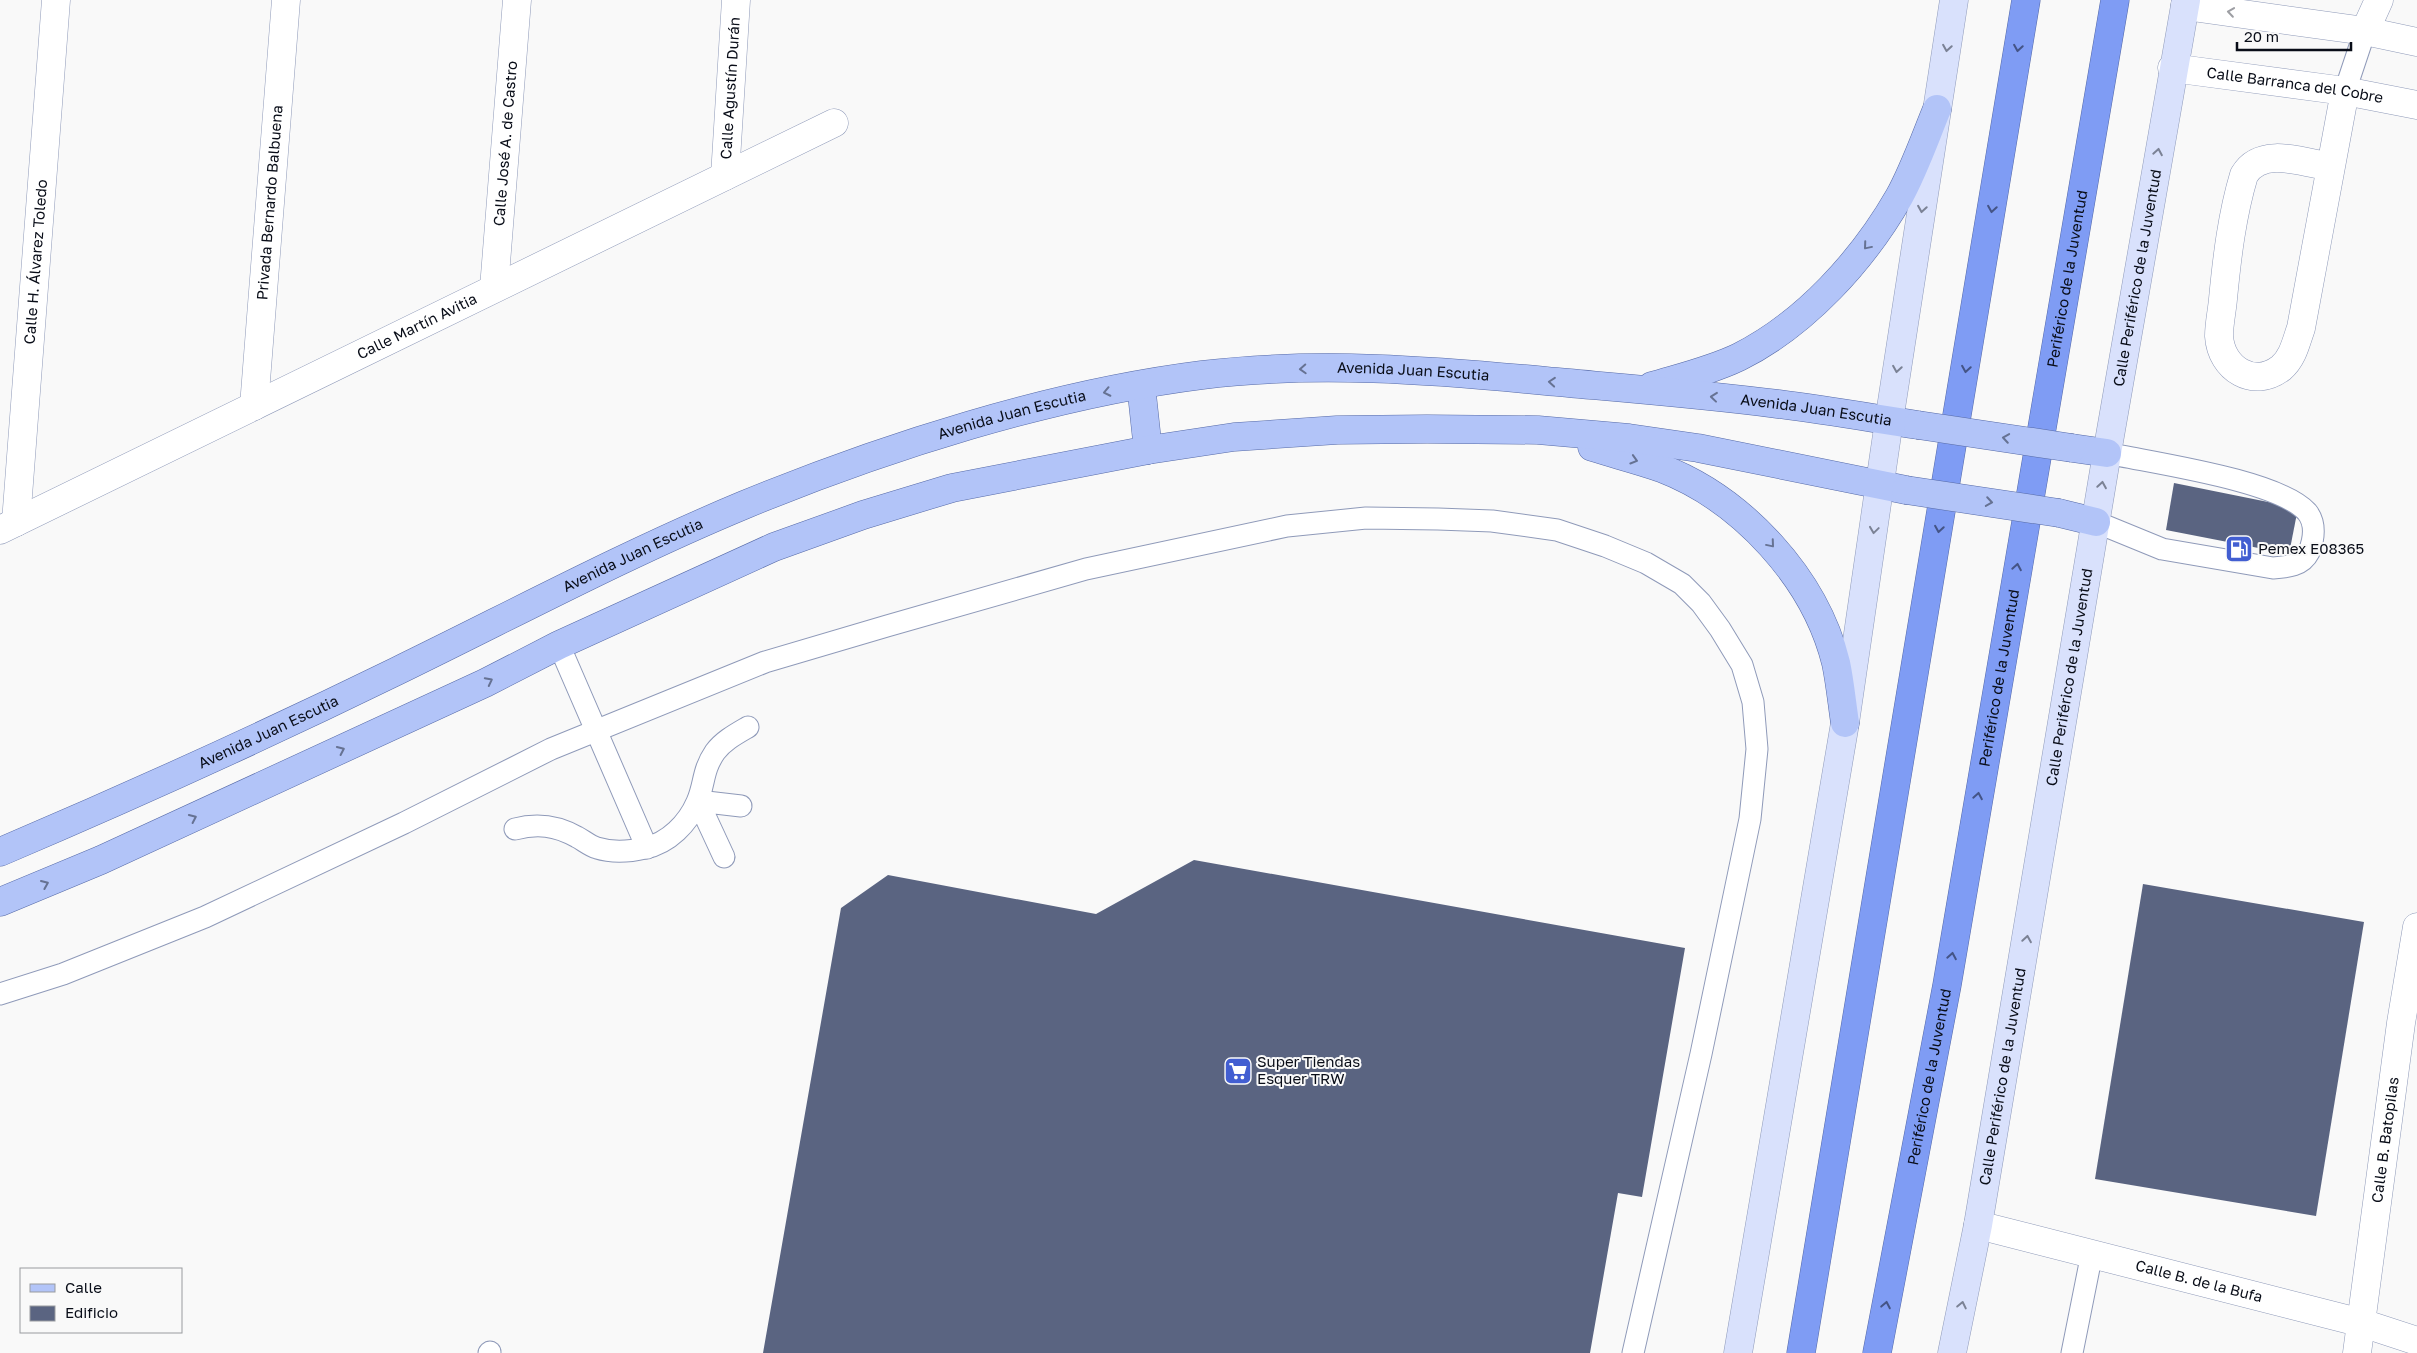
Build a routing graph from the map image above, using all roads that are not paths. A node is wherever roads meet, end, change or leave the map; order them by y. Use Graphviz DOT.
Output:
graph roads {
  1 [pos="56,0"];
  2 [pos="286,0"];
  3 [pos="517,0"];
  4 [pos="736,0"];
  5 [pos="1954,0"];
  6 [pos="2026,0"];
  7 [pos="2114,0"];
  8 [pos="2379,0"];
  9 [pos="2185,3"];
  10 [pos="2280,9"];
  11 [pos="2365,31"];
  12 [pos="2417,42"];
  13 [pos="2172,68"];
  14 [pos="2345,91"];
  15 [pos="2417,105"];
  16 [pos="1937,110"];
  17 [pos="834,124"];
  18 [pos="2330,167"];
  19 [pos="725,176"];
  20 [pos="494,288"];
  21 [pos="1140,385"];
  22 [pos="1638,390"];
  23 [pos="254,406"];
  24 [pos="1889,421"];
  25 [pos="1538,430"];
  26 [pos="1148,450"];
  27 [pos="2107,454"];
  28 [pos="1893,487"];
  29 [pos="2096,522"];
  30 [pos="8,526"];
  31 [pos="559,645"];
  32 [pos="1845,723"];
  33 [pos="748,727"];
  34 [pos="596,730"];
  35 [pos="698,801"];
  36 [pos="741,806"];
  37 [pos="515,829"];
  38 [pos="648,848"];
  39 [pos="0,852"];
  40 [pos="724,857"];
  41 [pos="0,902"];
  42 [pos="2417,927"];
  43 [pos="0,994"];
  44 [pos="2409,1024"];
  45 [pos="1978,1225"];
  46 [pos="2092,1253"];
  47 [pos="2362,1323"];
  48 [pos="2417,1341"];
  49 [pos="1633,1353"];
  50 [pos="1738,1353"];
  51 [pos="1801,1353"];
  52 [pos="1877,1353"];
  53 [pos="1952,1353"];
  54 [pos="2072,1353"];
  55 [pos="2357,1353"];
  1 -- 30 [label="street, Calle H. Álvarez Toledo"];
  2 -- 23 [label="street, Privada Bernardo Balbuena"];
  3 -- 20 [label="street, Calle José A. de Castro"];
  4 -- 19 [label="street, Calle Agustín Durán"];
  5 -- 16 [label="main road, one-way"];
  6 -- 51 [label="highway, one-way"];
  52 -- 7 [label="highway, Periférico de la Juventud, one-way"];
  8 -- 11 [label="street"];
  10 -- 9 [label="street, one-way"];
  9 -- 13 [label="main road, Calle Periférico de la Juventud"];
  10 -- 11 [label="street"];
  11 -- 12 [label="street"];
  11 -- 14 [label="lane"];
  13 -- 14 [label="street, Calle Barranca del Cobre"];
  27 -- 13 [label="main road, Calle Periférico de la Juventud, one-way"];
  14 -- 15 [label="street, Calle Barranca del Cobre"];
  14 -- 18 [label="street"];
  16 -- 22 [label="main road, one-way"];
  16 -- 24 [label="main road, one-way"];
  17 -- 19 [label="street, Calle Martín Avitia"];
  18 -- 18 [label="street"];
  19 -- 20 [label="street, Calle Martín Avitia"];
  20 -- 23 [label="street, Calle Martín Avitia"];
  22 -- 21 [label="main road, Avenida Juan Escutia, one-way"];
  21 -- 26 [label="main road"];
  21 -- 39 [label="main road, Avenida Juan Escutia, one-way"];
  24 -- 22 [label="main road, Avenida Juan Escutia, one-way"];
  23 -- 30 [label="street, Calle Martín Avitia"];
  27 -- 24 [label="main road, Avenida Juan Escutia, one-way, bridge"];
  24 -- 28 [label="main road"];
  25 -- 26 [label="main road"];
  25 -- 28 [label="main road"];
  25 -- 32 [label="main road, one-way"];
  26 -- 31 [label="main road"];
  29 -- 27 [label="main road, Calle Periférico de la Juventud, one-way"];
  27 -- 29 [label="lane"];
  28 -- 29 [label="main road, one-way, bridge"];
  28 -- 32 [label="main road, one-way"];
  45 -- 29 [label="main road, Calle Periférico de la Juventud, one-way"];
  31 -- 34 [label="lane"];
  41 -- 31 [label="main road, one-way"];
  32 -- 50 [label="main road"];
  33 -- 35 [label="lane"];
  34 -- 38 [label="lane"];
  34 -- 43 [label="lane"];
  34 -- 49 [label="lane"];
  35 -- 36 [label="lane"];
  35 -- 38 [label="lane"];
  35 -- 40 [label="lane"];
  37 -- 38 [label="lane"];
  42 -- 44 [label="street, Calle B. Batopilas"];
  44 -- 47 [label="street, Calle B. Batopilas"];
  45 -- 46 [label="street, Calle B. de la Bufa"];
  53 -- 45 [label="main road, Calle Periférico de la Juventud, one-way"];
  46 -- 47 [label="street, Calle B. de la Bufa"];
  46 -- 54 [label="lane"];
  47 -- 48 [label="street, Calle B. de la Bufa"];
  47 -- 55 [label="street, Calle B. Batopilas"];
}
